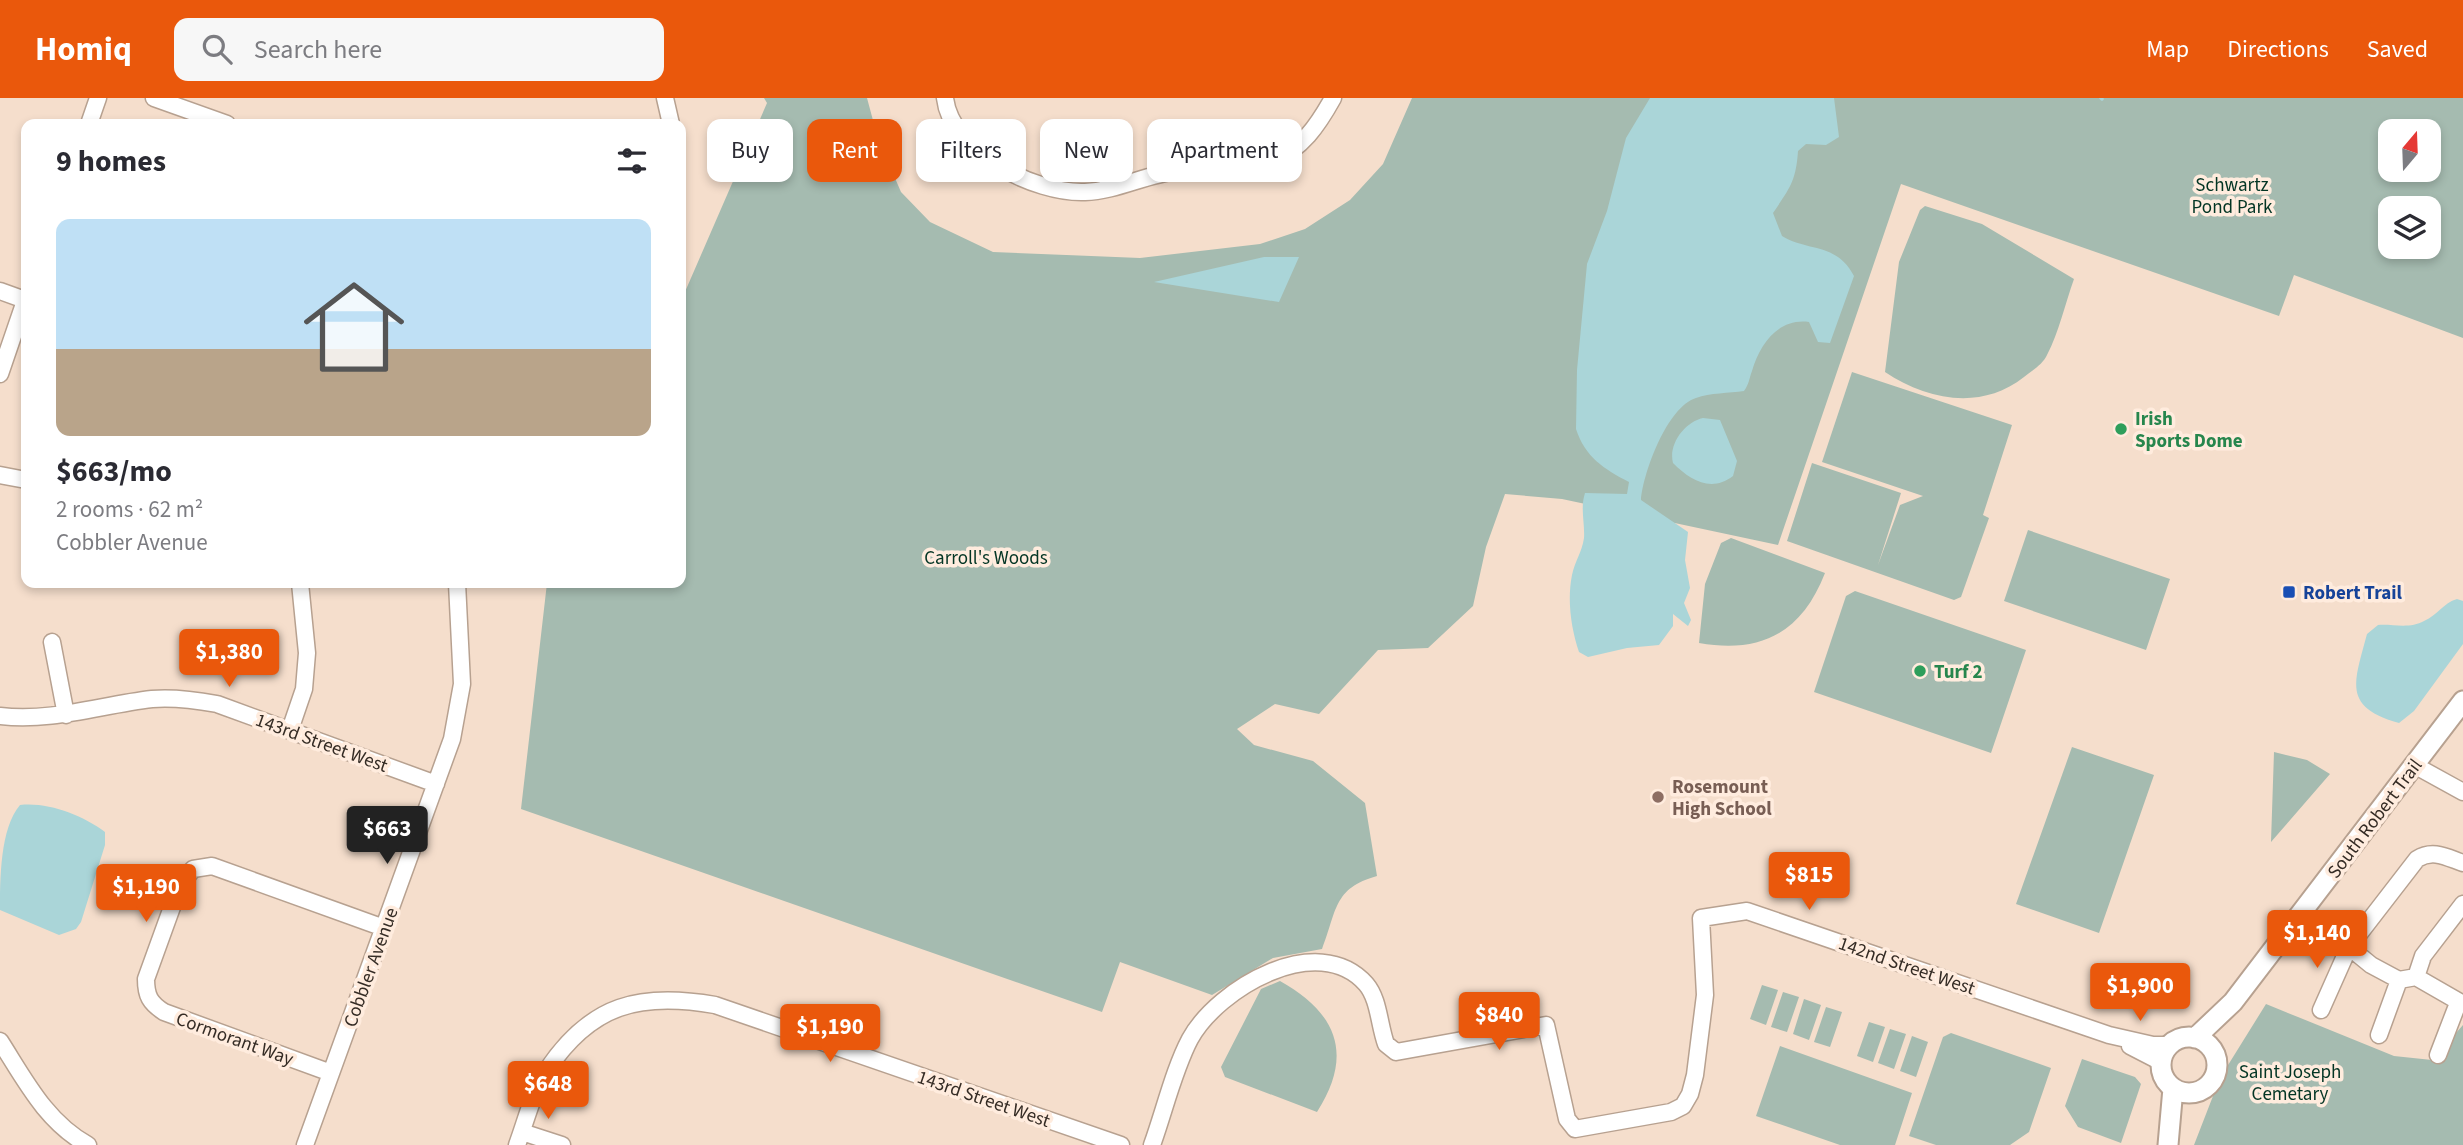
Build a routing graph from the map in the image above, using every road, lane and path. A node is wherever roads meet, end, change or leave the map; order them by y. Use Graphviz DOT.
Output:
graph roads {
  1 [pos="98,98"];
  2 [pos="154,98"];
  3 [pos="665,98"];
  4 [pos="945,98"];
  5 [pos="1333,98"];
  6 [pos="91,119"];
  7 [pos="213,119"];
  8 [pos="670,119"];
  9 [pos="0,291"];
  10 [pos="21,297"];
  11 [pos="21,313"];
  12 [pos="0,373"];
  13 [pos="0,475"];
  14 [pos="21,479"];
  15 [pos="300,588"];
  16 [pos="457,588"];
  17 [pos="52,642"];
  18 [pos="2463,701"];
  19 [pos="66,715"];
  20 [pos="0,716"];
  21 [pos="290,730"];
  22 [pos="2414,765"];
  23 [pos="436,784"];
  24 [pos="2463,792"];
  25 [pos="2463,863"];
  26 [pos="2463,904"];
  27 [pos="384,928"];
  28 [pos="2349,947"];
  29 [pos="2408,978"];
  30 [pos="2234,1002"];
  31 [pos="2461,1003"];
  32 [pos="2321,1010"];
  33 [pos="2379,1035"];
  34 [pos="2195,1038"];
  35 [pos="0,1041"];
  36 [pos="2214,1051"];
  37 [pos="2164,1054"];
  38 [pos="2438,1055"];
  39 [pos="331,1073"];
  40 [pos="2173,1088"];
  41 [pos="2192,1093"];
  42 [pos="520,1138"];
  43 [pos="2168,1144"];
  44 [pos="88,1145"];
  45 [pos="305,1145"];
  46 [pos="562,1145"];
  47 [pos="1121,1145"];
  48 [pos="1152,1145"];
  1 -- 6 [label="street"];
  2 -- 7 [label="street"];
  3 -- 8 [label="street"];
  4 -- 5 [label="street"];
  9 -- 10 [label="street"];
  11 -- 12 [label="street"];
  13 -- 14 [label="street"];
  15 -- 21 [label="street"];
  16 -- 23 [label="street, Cobbler Avenue"];
  17 -- 19 [label="street"];
  18 -- 22 [label="main road, South Robert Trail"];
  19 -- 20 [label="street, 143rd Street West"];
  19 -- 21 [label="street, 143rd Street West"];
  21 -- 23 [label="street, 143rd Street West"];
  22 -- 24 [label="street"];
  22 -- 30 [label="main road, South Robert Trail"];
  23 -- 27 [label="street, Cobbler Avenue"];
  25 -- 28 [label="street"];
  26 -- 29 [label="street"];
  27 -- 39 [label="street, Cobbler Avenue"];
  27 -- 39 [label="street, Cormorant Way"];
  28 -- 29 [label="street"];
  28 -- 32 [label="street"];
  29 -- 31 [label="street"];
  29 -- 33 [label="street"];
  30 -- 34 [label="main road"];
  30 -- 36 [label="main road"];
  31 -- 38 [label="street"];
  34 -- 36 [label="main road"];
  34 -- 37 [label="main road"];
  35 -- 44 [label="street"];
  36 -- 41 [label="main road"];
  37 -- 40 [label="main road"];
  37 -- 48 [label="street, 142nd Street West"];
  39 -- 45 [label="street, Cobbler Avenue"];
  40 -- 41 [label="main road"];
  40 -- 43 [label="main road"];
  41 -- 43 [label="main road"];
  42 -- 46 [label="street"];
  42 -- 47 [label="street, 143rd Street West"];
}
